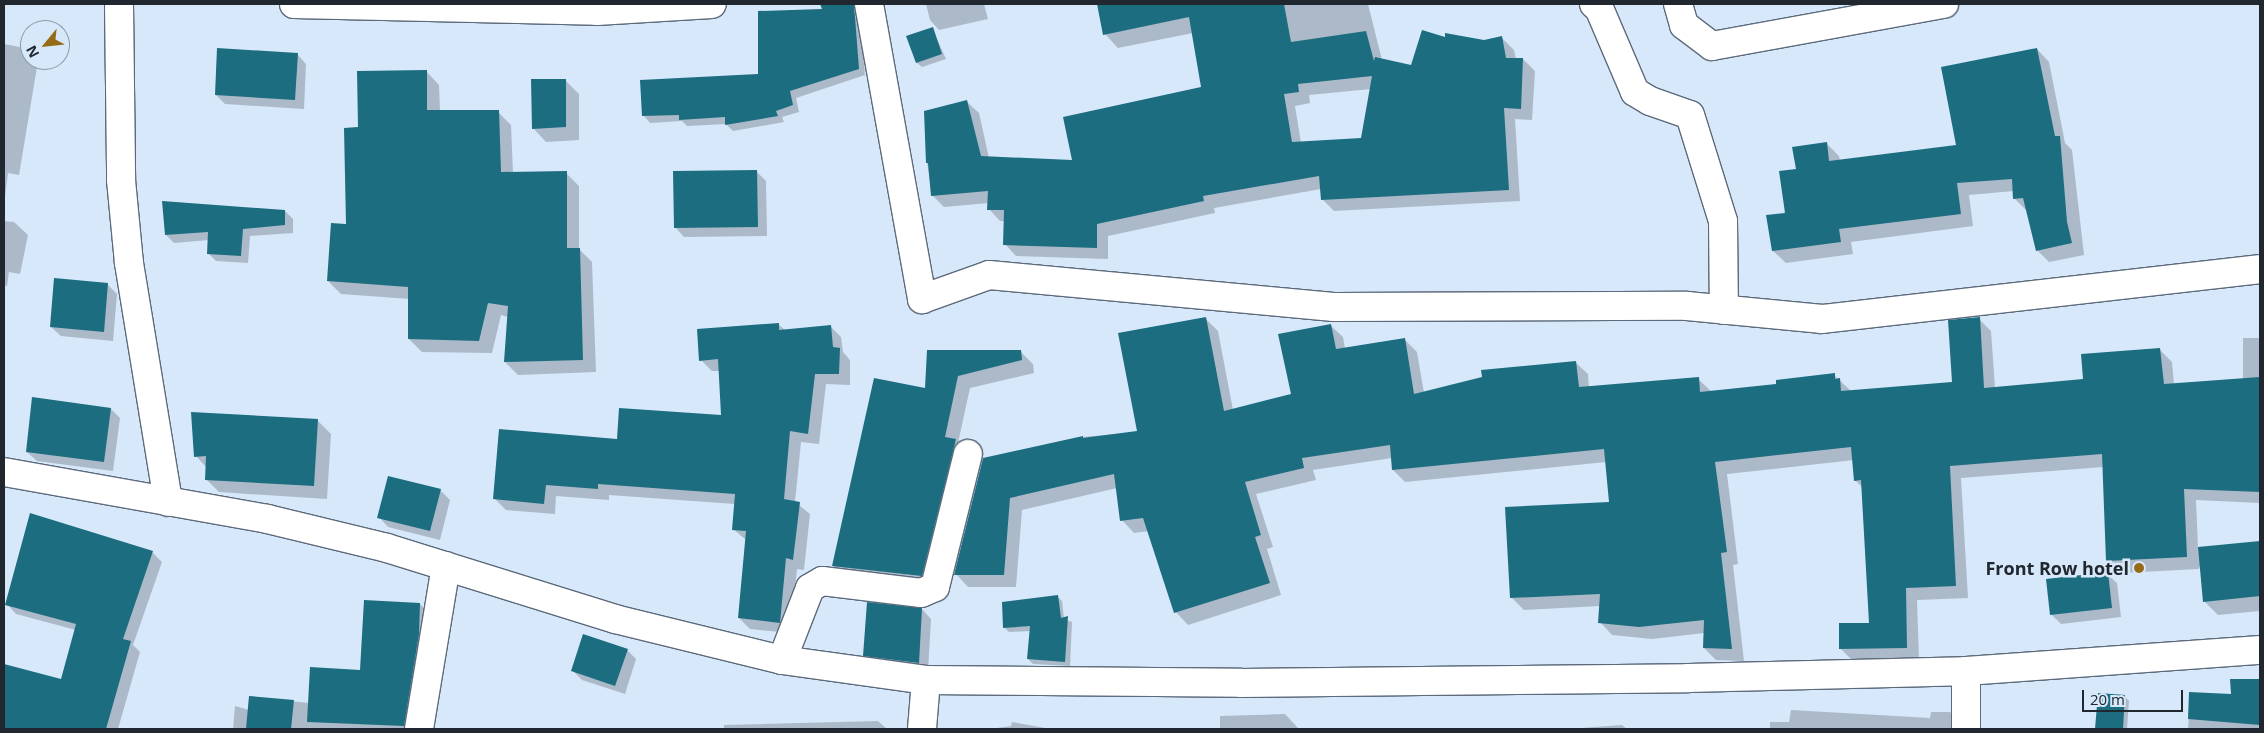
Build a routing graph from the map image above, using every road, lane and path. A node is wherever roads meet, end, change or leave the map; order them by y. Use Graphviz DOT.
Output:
graph roads {
  1 [pos="119,4"];
  2 [pos="294,4"];
  3 [pos="712,4"];
  4 [pos="869,4"];
  5 [pos="1594,4"];
  6 [pos="1678,4"];
  7 [pos="1944,4"];
  8 [pos="2260,269"];
  9 [pos="1724,310"];
  10 [pos="968,454"];
  11 [pos="4,472"];
  12 [pos="168,502"];
  13 [pos="446,566"];
  14 [pos="2260,650"];
  15 [pos="782,660"];
  16 [pos="1966,671"];
  17 [pos="926,680"];
  18 [pos="419,729"];
  19 [pos="922,729"];
  20 [pos="1966,729"];
  1 -- 12 [label="street"];
  2 -- 3 [label="street"];
  4 -- 9 [label="street"];
  5 -- 9 [label="street"];
  6 -- 7 [label="street"];
  8 -- 9 [label="street"];
  10 -- 15 [label="street"];
  11 -- 12 [label="street"];
  12 -- 13 [label="street"];
  13 -- 15 [label="street"];
  13 -- 18 [label="street"];
  14 -- 16 [label="street"];
  15 -- 17 [label="street"];
  16 -- 17 [label="street"];
  16 -- 20 [label="street"];
  17 -- 19 [label="street"];
}
